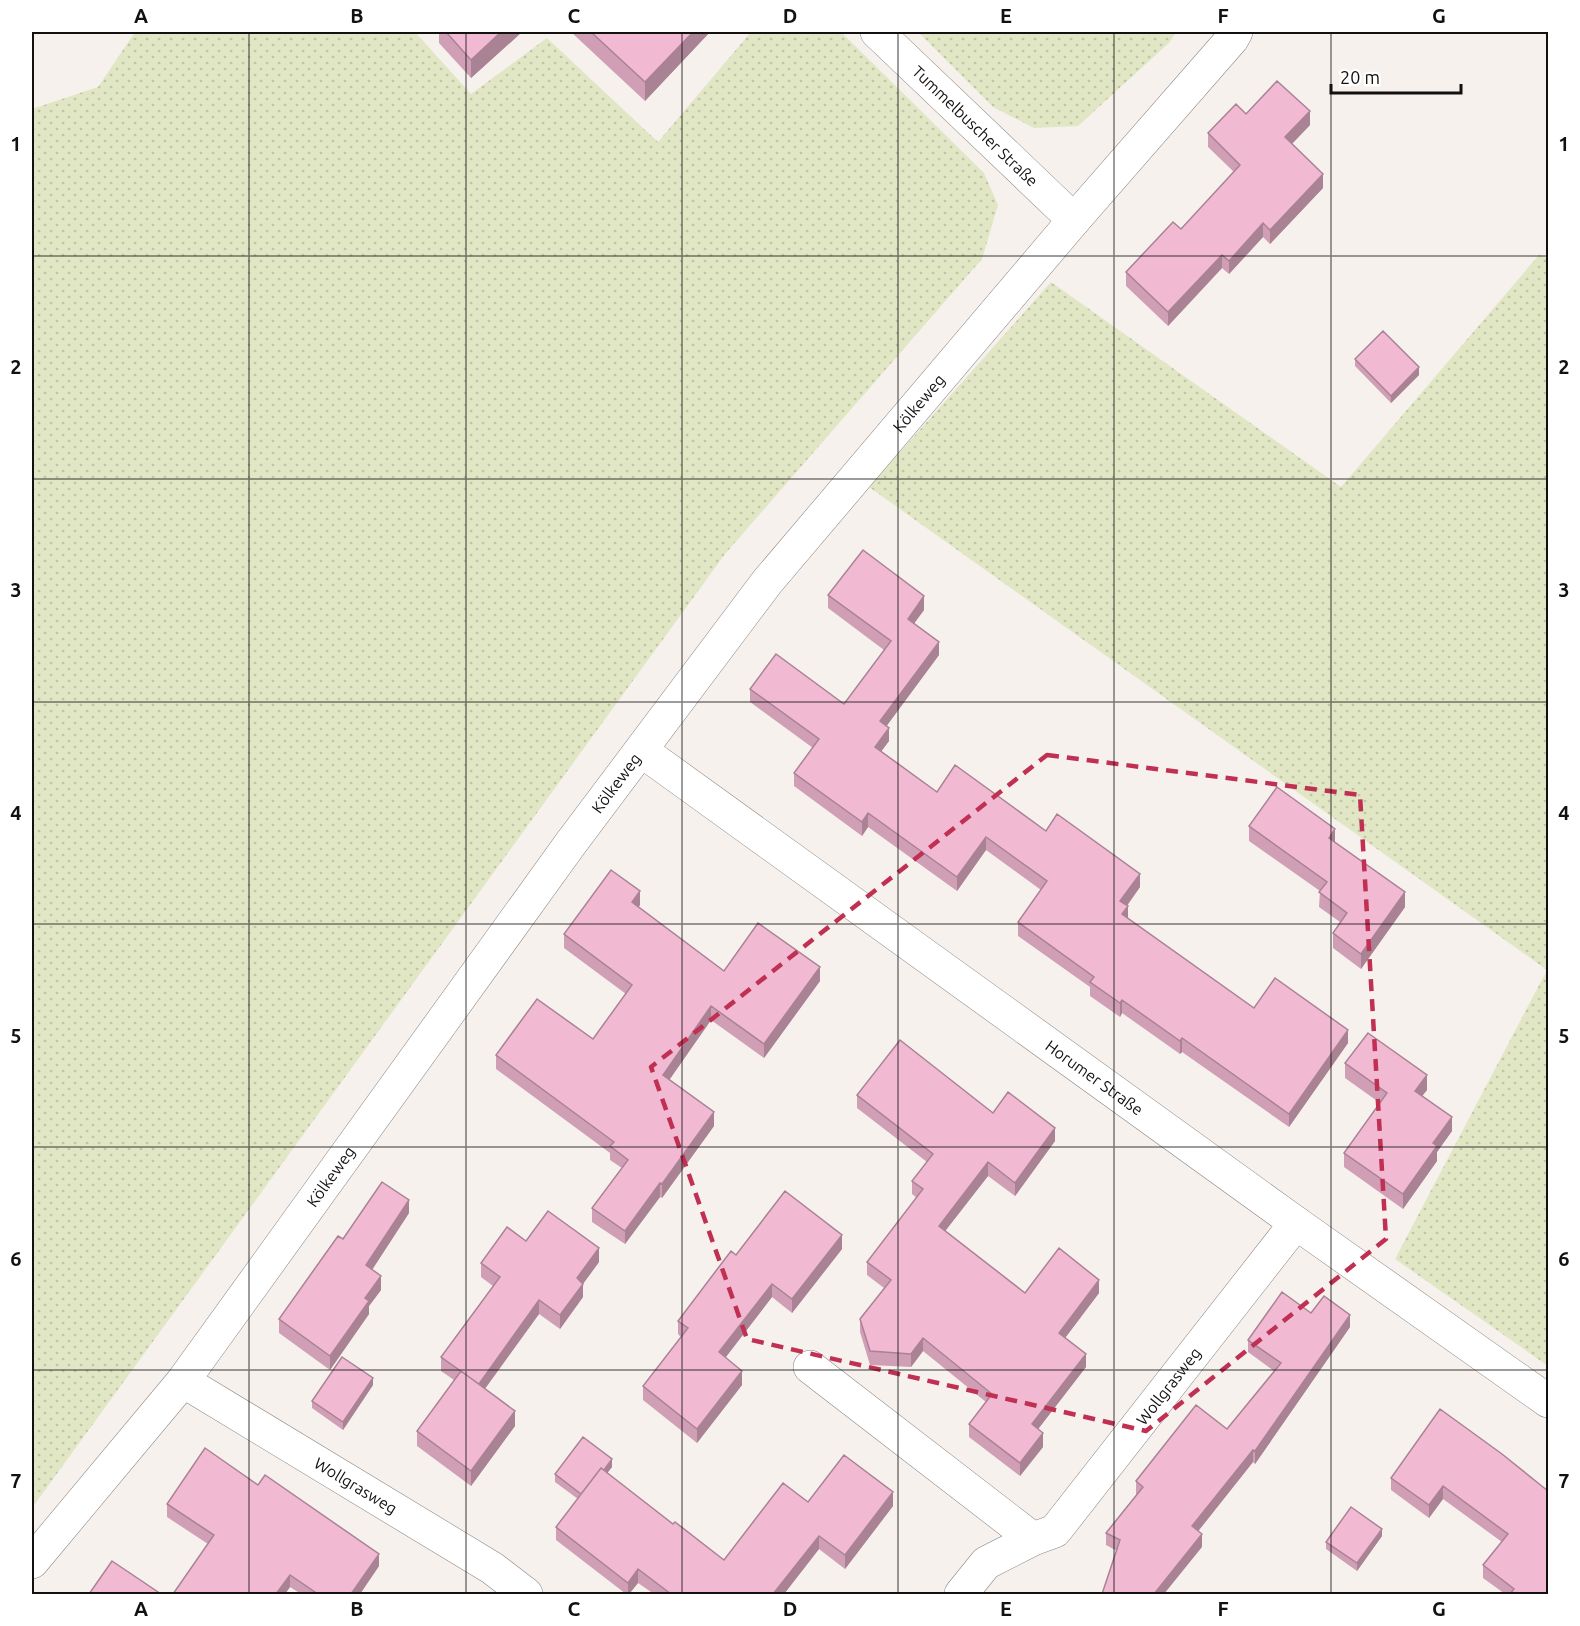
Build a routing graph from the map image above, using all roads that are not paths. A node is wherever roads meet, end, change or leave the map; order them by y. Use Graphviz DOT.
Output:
graph roads {
  1 [pos="877,32"];
  2 [pos="1236,32"];
  3 [pos="1074,220"];
  4 [pos="642,750"];
  5 [pos="1296,1223"];
  6 [pos="810,1368"];
  7 [pos="183,1381"];
  8 [pos="1548,1401"];
  9 [pos="1033,1539"];
  10 [pos="32,1562"];
  11 [pos="526,1594"];
  12 [pos="961,1594"];
  1 -- 3 [label="street, Tummelbuscher Straße"];
  2 -- 3 [label="street, Kölkeweg"];
  3 -- 4 [label="street, Kölkeweg"];
  4 -- 5 [label="street, Horumer Straße"];
  4 -- 7 [label="street, Kölkeweg"];
  5 -- 8 [label="street, Horumer Straße"];
  5 -- 9 [label="street, Wollgrasweg"];
  6 -- 9 [label="street"];
  7 -- 10 [label="street, Kölkeweg"];
  7 -- 11 [label="street, Wollgrasweg"];
  9 -- 12 [label="street, Wollgrasweg"];
}
